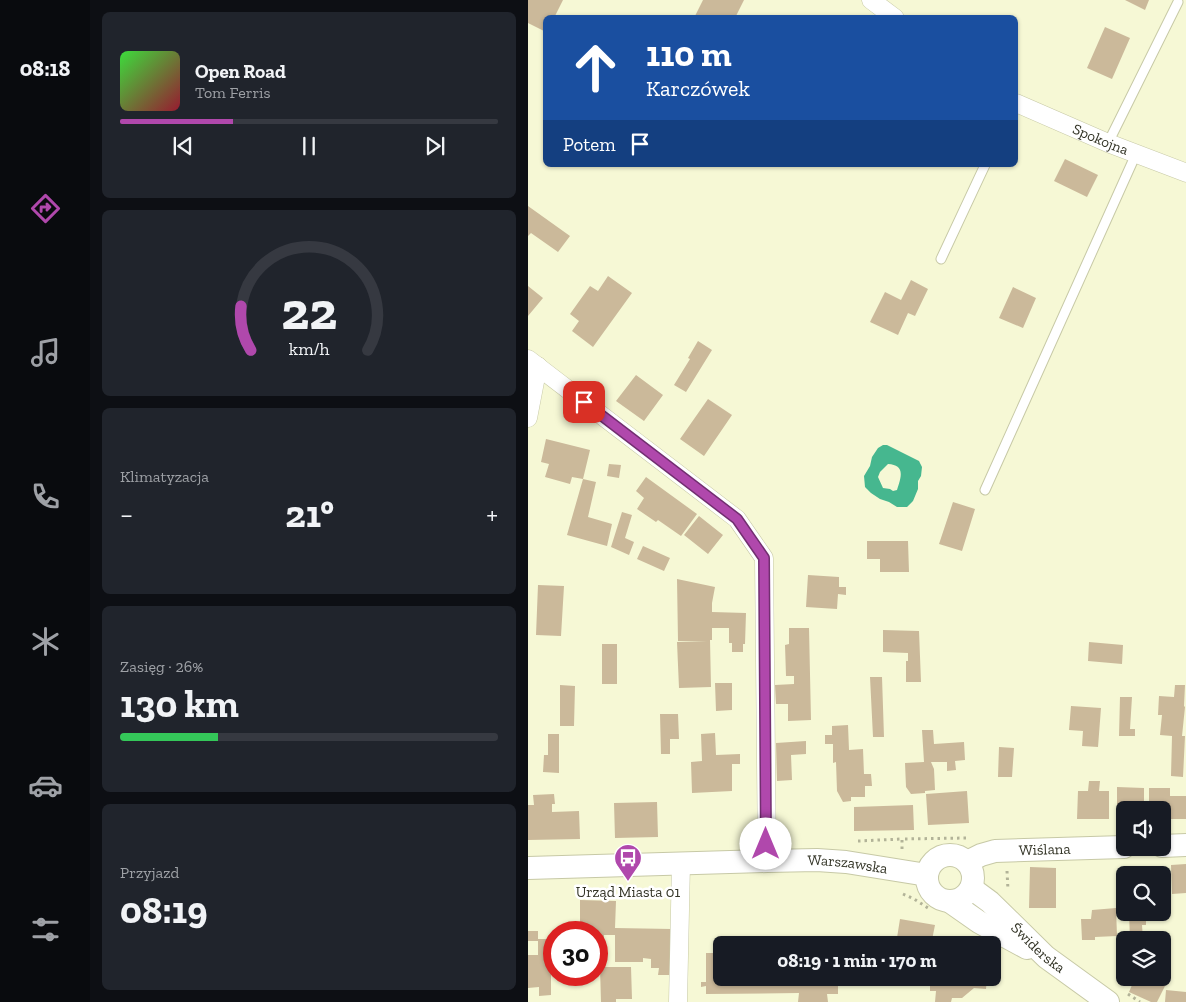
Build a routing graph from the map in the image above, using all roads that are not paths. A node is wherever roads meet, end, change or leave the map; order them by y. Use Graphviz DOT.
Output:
graph roads {
  1 [pos="871,0"];
  2 [pos="1178,2"];
  3 [pos="891,15"];
  4 [pos="1018,103"];
  5 [pos="1108,143"];
  6 [pos="1136,154"];
  7 [pos="984,167"];
  8 [pos="1186,173"];
  9 [pos="941,259"];
  10 [pos="533,363"];
  11 [pos="528,418"];
  12 [pos="985,490"];
  13 [pos="1186,845"];
  14 [pos="1171,846"];
  15 [pos="1116,847"];
  16 [pos="767,860"];
  17 [pos="967,862"];
  18 [pos="681,863"];
  19 [pos="528,868"];
  20 [pos="927,875"];
  21 [pos="971,888"];
  22 [pos="949,901"];
  23 [pos="1046,958"];
  24 [pos="678,1002"];
  25 [pos="1108,1002"];
  1 -- 3 [label="street"];
  2 -- 5 [label="lane"];
  4 -- 5 [label="street, Spokojna"];
  5 -- 6 [label="street, Spokojna"];
  6 -- 8 [label="street, Spokojna"];
  6 -- 12 [label="lane"];
  7 -- 9 [label="lane"];
  10 -- 11 [label="street"];
  10 -- 16 [label="street"];
  13 -- 14 [label="street"];
  15 -- 17 [label="street, Wiślana"];
  16 -- 18 [label="street, Warszawska"];
  16 -- 20 [label="street, Warszawska"];
  17 -- 20 [label="street"];
  17 -- 21 [label="street"];
  18 -- 19 [label="street, Warszawska"];
  18 -- 24 [label="street"];
  20 -- 22 [label="street"];
  21 -- 22 [label="street"];
  21 -- 23 [label="street, Świderska"];
  22 -- 23 [label="street"];
  23 -- 25 [label="street, Świderska"];
}
